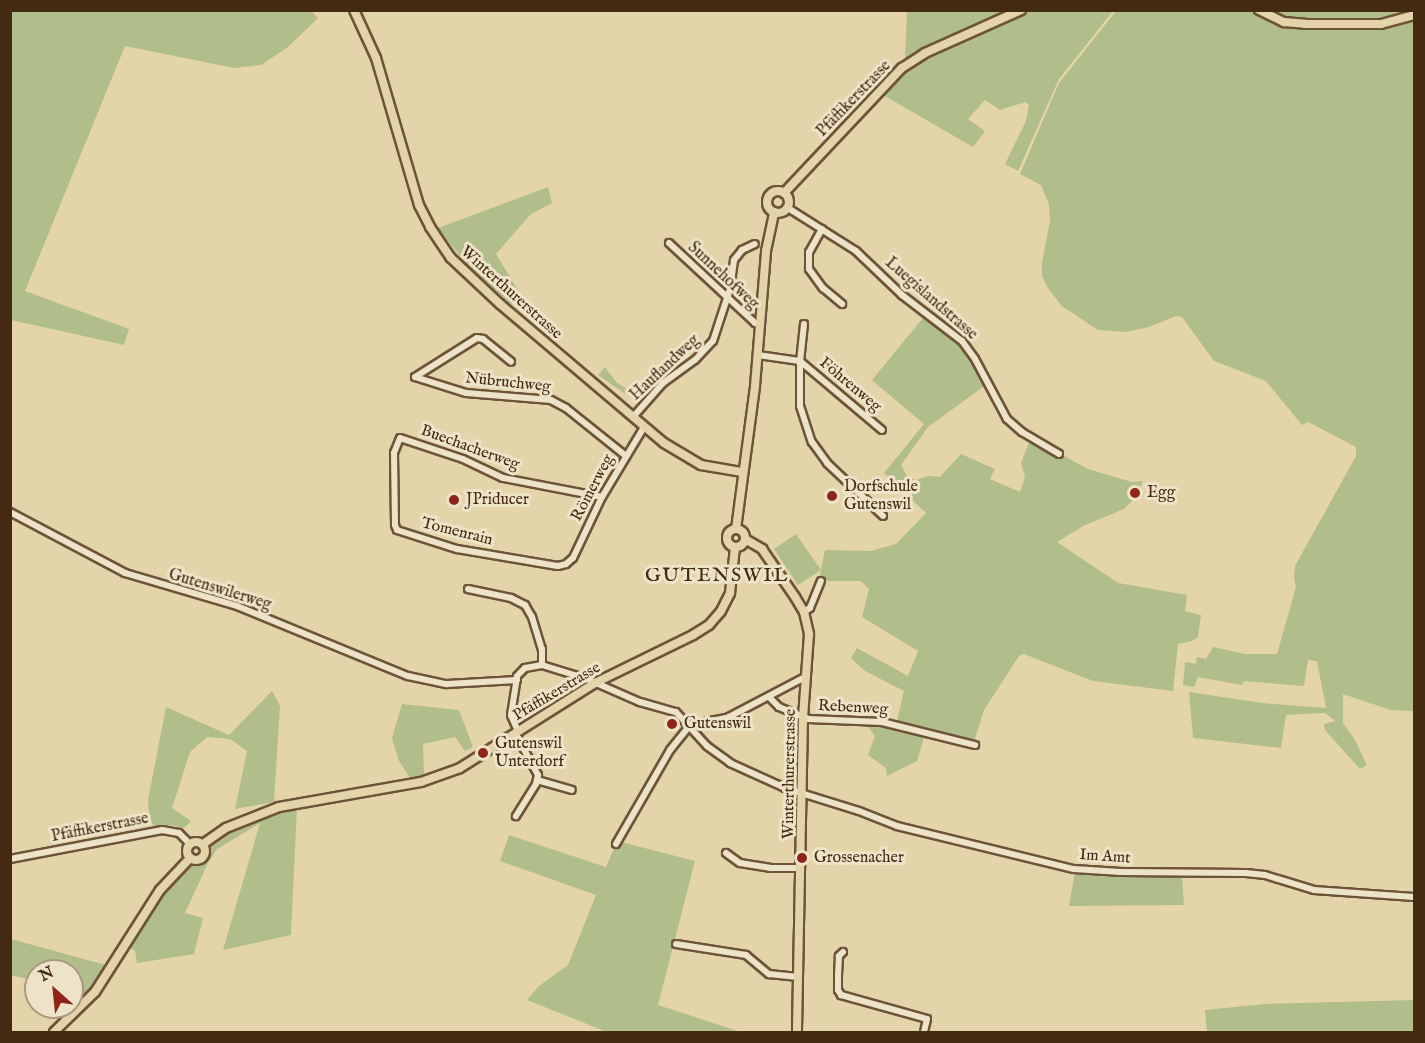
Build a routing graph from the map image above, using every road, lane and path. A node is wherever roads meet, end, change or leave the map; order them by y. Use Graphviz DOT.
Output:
graph roads {
  1 [pos="354,10"];
  2 [pos="1021,10"];
  3 [pos="1259,10"];
  4 [pos="1414,15"];
  5 [pos="784,193"];
  6 [pos="788,208"];
  7 [pos="774,212"];
  8 [pos="822,229"];
  9 [pos="669,243"];
  10 [pos="755,244"];
  11 [pos="726,296"];
  12 [pos="842,304"];
  13 [pos="804,324"];
  14 [pos="761,325"];
  15 [pos="758,355"];
  16 [pos="800,361"];
  17 [pos="511,362"];
  18 [pos="633,417"];
  19 [pos="644,427"];
  20 [pos="882,430"];
  21 [pos="400,438"];
  22 [pos="1059,454"];
  23 [pos="626,456"];
  24 [pos="742,472"];
  25 [pos="602,496"];
  26 [pos="10,512"];
  27 [pos="883,516"];
  28 [pos="736,529"];
  29 [pos="745,539"];
  30 [pos="735,548"];
  31 [pos="568,563"];
  32 [pos="821,581"];
  33 [pos="468,589"];
  34 [pos="804,612"];
  35 [pos="542,665"];
  36 [pos="807,676"];
  37 [pos="517,680"];
  38 [pos="595,683"];
  39 [pos="769,697"];
  40 [pos="801,716"];
  41 [pos="690,724"];
  42 [pos="517,732"];
  43 [pos="975,745"];
  44 [pos="537,780"];
  45 [pos="572,790"];
  46 [pos="802,792"];
  47 [pos="516,816"];
  48 [pos="190,844"];
  49 [pos="203,844"];
  50 [pos="616,844"];
  51 [pos="726,853"];
  52 [pos="190,858"];
  53 [pos="10,859"];
  54 [pos="801,868"];
  55 [pos="1414,897"];
  56 [pos="676,944"];
  57 [pos="843,952"];
  58 [pos="798,977"];
  59 [pos="54,1032"];
  60 [pos="797,1032"];
  61 [pos="924,1032"];
  1 -- 18 [label="main road, Winterthurerstrasse"];
  2 -- 5 [label="main road, Pfäffikerstrasse"];
  3 -- 4 [label="main road"];
  5 -- 6 [label="main road"];
  5 -- 7 [label="main road, Pfäffikerstrasse"];
  6 -- 7 [label="main road"];
  6 -- 8 [label="street, Luegislandstrasse"];
  7 -- 14 [label="main road, Pfäffikerstrasse"];
  8 -- 12 [label="street"];
  8 -- 22 [label="street, Luegislandstrasse"];
  9 -- 11 [label="street, Sunnehofweg"];
  10 -- 11 [label="street, Hauflandweg"];
  11 -- 14 [label="street, Sunnehofweg"];
  11 -- 18 [label="street, Hauflandweg"];
  13 -- 16 [label="street"];
  14 -- 15 [label="main road, Pfäffikerstrasse"];
  15 -- 16 [label="street"];
  15 -- 24 [label="main road, Pfäffikerstrasse"];
  16 -- 20 [label="street, Föhrenweg"];
  16 -- 27 [label="street"];
  17 -- 23 [label="street, Nübruchweg"];
  18 -- 19 [label="main road, Winterthurerstrasse"];
  19 -- 23 [label="street, Römerweg"];
  19 -- 24 [label="main road, Winterthurerstrasse"];
  21 -- 25 [label="street, Buechacherweg"];
  21 -- 31 [label="street, Tomenrain"];
  23 -- 25 [label="street, Römerweg"];
  24 -- 28 [label="main road, Pfäffikerstrasse"];
  25 -- 31 [label="street, Römerweg"];
  26 -- 37 [label="street, Gutenswilerweg"];
  28 -- 29 [label="main road"];
  28 -- 30 [label="main road"];
  29 -- 30 [label="main road"];
  29 -- 34 [label="main road, Winterthurerstrasse"];
  30 -- 38 [label="main road, Pfäffikerstrasse"];
  32 -- 34 [label="street"];
  33 -- 35 [label="street"];
  34 -- 36 [label="main road, Winterthurerstrasse"];
  35 -- 37 [label="street"];
  35 -- 38 [label="street"];
  36 -- 39 [label="street"];
  36 -- 40 [label="main road, Winterthurerstrasse"];
  37 -- 42 [label="street"];
  38 -- 41 [label="street"];
  38 -- 42 [label="main road, Pfäffikerstrasse"];
  39 -- 40 [label="street, Rebenweg"];
  39 -- 41 [label="street"];
  40 -- 43 [label="street, Rebenweg"];
  40 -- 46 [label="main road, Winterthurerstrasse"];
  41 -- 46 [label="street, Im Amt"];
  41 -- 50 [label="street"];
  42 -- 44 [label="street"];
  42 -- 49 [label="main road, Pfäffikerstrasse"];
  44 -- 45 [label="street"];
  44 -- 47 [label="street"];
  46 -- 54 [label="main road, Winterthurerstrasse"];
  46 -- 55 [label="street, Im Amt"];
  48 -- 49 [label="main road, Pfäffikerstrasse"];
  48 -- 52 [label="main road"];
  48 -- 53 [label="street, Pfäffikerstrasse"];
  49 -- 52 [label="main road, Pfäffikerstrasse"];
  51 -- 54 [label="street"];
  52 -- 59 [label="main road"];
  54 -- 58 [label="main road, Winterthurerstrasse"];
  56 -- 58 [label="street"];
  57 -- 61 [label="street"];
  58 -- 60 [label="main road, Winterthurerstrasse"];
}
